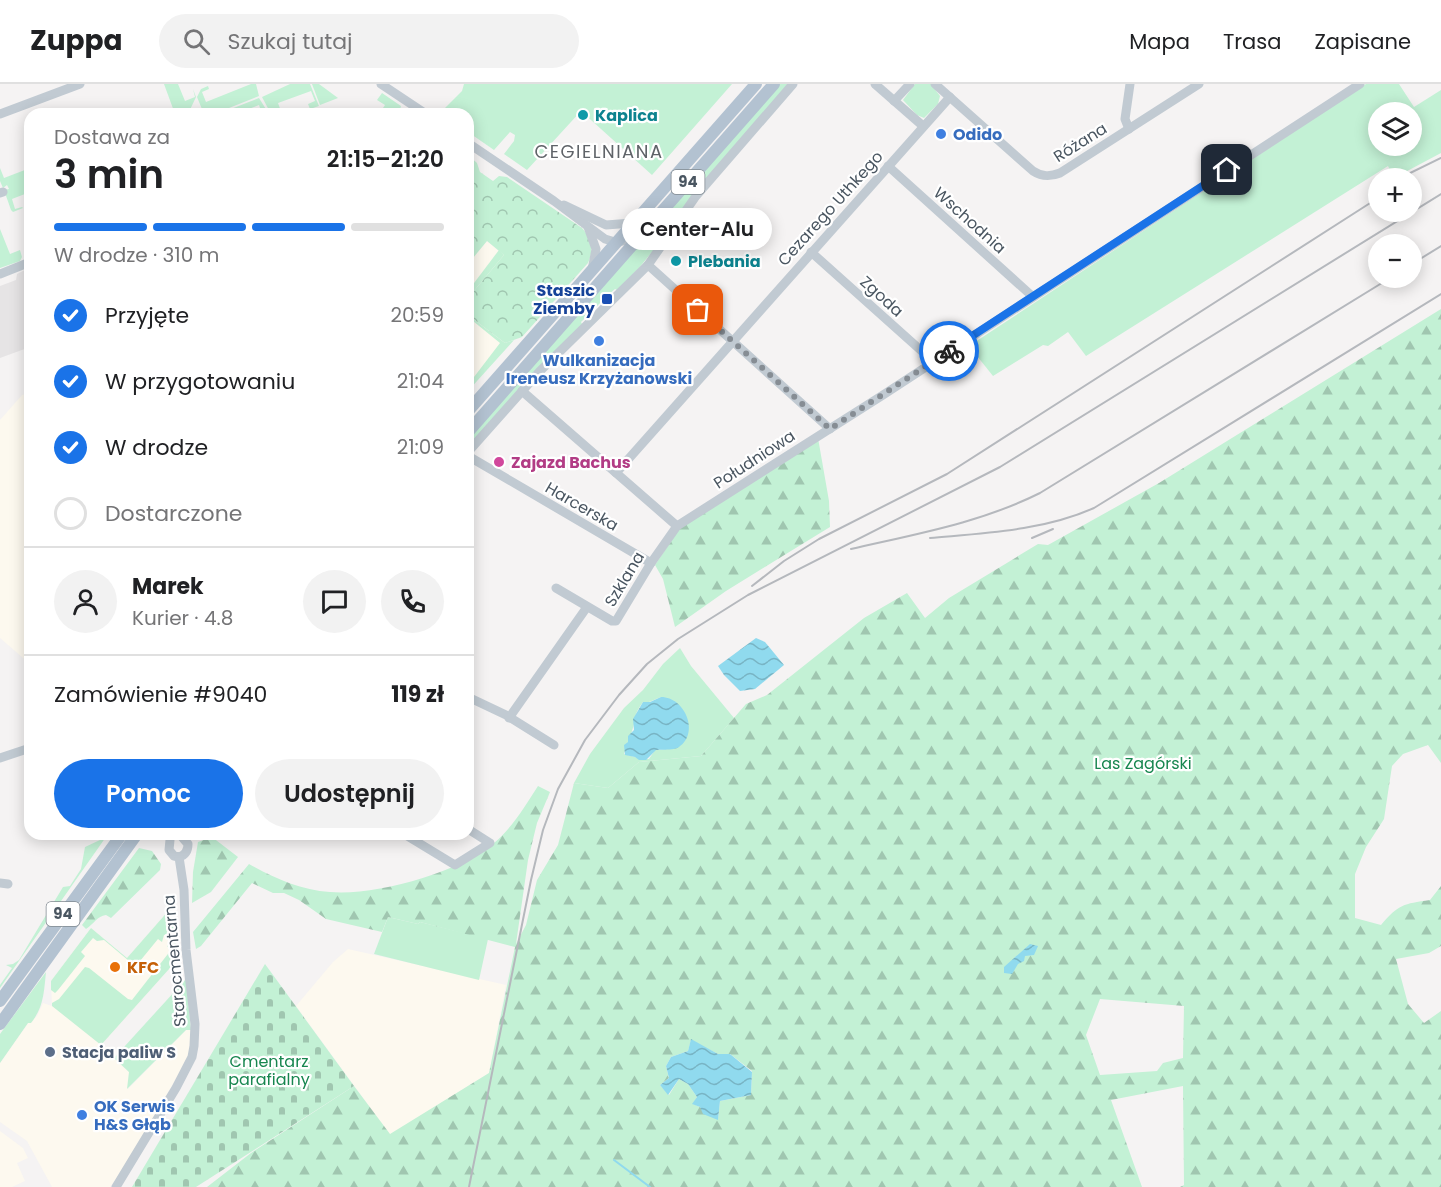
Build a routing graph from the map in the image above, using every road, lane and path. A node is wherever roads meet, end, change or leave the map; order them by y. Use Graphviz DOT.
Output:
graph roads {
  1 [pos="80,84"];
  2 [pos="381,84"];
  3 [pos="756,84"];
  4 [pos="774,84"];
  5 [pos="793,84"];
  6 [pos="875,84"];
  7 [pos="910,84"];
  8 [pos="936,84"];
  9 [pos="1130,84"];
  10 [pos="1199,84"];
  11 [pos="1360,84"];
  12 [pos="950,97"];
  13 [pos="894,101"];
  14 [pos="410,108"];
  15 [pos="0,114"];
  16 [pos="923,126"];
  17 [pos="1129,129"];
  18 [pos="474,147"];
  19 [pos="888,166"];
  20 [pos="554,201"];
  21 [pos="632,223"];
  22 [pos="606,225"];
  23 [pos="588,227"];
  24 [pos="637,239"];
  25 [pos="615,242"];
  26 [pos="811,252"];
  27 [pos="24,264"];
  28 [pos="648,265"];
  29 [pos="613,267"];
  30 [pos="592,270"];
  31 [pos="0,274"];
  32 [pos="1032,296"];
  33 [pos="733,340"];
  34 [pos="931,363"];
  35 [pos="503,371"];
  36 [pos="522,391"];
  37 [pos="474,395"];
  38 [pos="474,404"];
  39 [pos="474,425"];
  40 [pos="830,429"];
  41 [pos="474,447"];
  42 [pos="474,458"];
  43 [pos="616,472"];
  44 [pos="677,526"];
  45 [pos="651,563"];
  46 [pos="556,588"];
  47 [pos="587,607"];
  48 [pos="474,700"];
  49 [pos="509,718"];
  50 [pos="554,745"];
  51 [pos="24,750"];
  52 [pos="0,758"];
  53 [pos="474,833"];
  54 [pos="118,840"];
  55 [pos="132,840"];
  56 [pos="167,840"];
  57 [pos="186,840"];
  58 [pos="414,840"];
  59 [pos="179,856"];
  60 [pos="0,1001"];
  61 [pos="0,1024"];
  62 [pos="116,1187"];
  1 -- 15 [label="street"];
  2 -- 14 [label="street"];
  3 -- 21 [label="main road, 94"];
  4 -- 24 [label="main road, 94"];
  5 -- 28 [label="street"];
  6 -- 13 [label="street"];
  7 -- 13 [label="street"];
  8 -- 12 [label="street, Różana"];
  9 -- 17 [label="street, Różana"];
  10 -- 17 [label="street, Różana"];
  11 -- 32 [label="street, Południowa"];
  12 -- 16 [label="street, Cezarego Uthkego"];
  12 -- 17 [label="street, Różana"];
  13 -- 16 [label="street"];
  16 -- 19 [label="street, Cezarego Uthkego"];
  18 -- 20 [label="street"];
  19 -- 26 [label="street, Cezarego Uthkego"];
  19 -- 32 [label="street, Wschodnia"];
  20 -- 22 [label="street"];
  20 -- 23 [label="street"];
  21 -- 22 [label="street"];
  21 -- 25 [label="main road, 94"];
  22 -- 25 [label="street"];
  23 -- 25 [label="street"];
  23 -- 30 [label="street"];
  24 -- 25 [label="street"];
  24 -- 29 [label="main road, 94"];
  25 -- 29 [label="street"];
  25 -- 30 [label="main road, 94"];
  26 -- 33 [label="street, Cezarego Uthkego"];
  26 -- 34 [label="street, Zgoda"];
  27 -- 31 [label="street"];
  28 -- 33 [label="street"];
  28 -- 36 [label="street"];
  29 -- 39 [label="main road, 94"];
  30 -- 35 [label="main road, 94"];
  32 -- 34 [label="street, Południowa"];
  33 -- 40 [label="street"];
  33 -- 43 [label="street, Cezarego Uthkego"];
  34 -- 40 [label="street, Południowa"];
  35 -- 37 [label="main road"];
  35 -- 38 [label="main road, 94"];
  36 -- 41 [label="street"];
  36 -- 43 [label="street"];
  40 -- 44 [label="street, Południowa"];
  42 -- 45 [label="street, Harcerska"];
  43 -- 44 [label="street"];
  44 -- 45 [label="street, Szklana"];
  45 -- 47 [label="street, Szklana"];
  46 -- 47 [label="street, Szklana"];
  47 -- 49 [label="street, Szklana"];
  48 -- 49 [label="street"];
  49 -- 50 [label="street"];
  51 -- 52 [label="street"];
  53 -- 58 [label="street"];
  54 -- 60 [label="main road, 94"];
  55 -- 61 [label="main road, 94"];
  56 -- 59 [label="street"];
  57 -- 59 [label="street"];
  59 -- 62 [label="street, Starocmentarna"];
}
